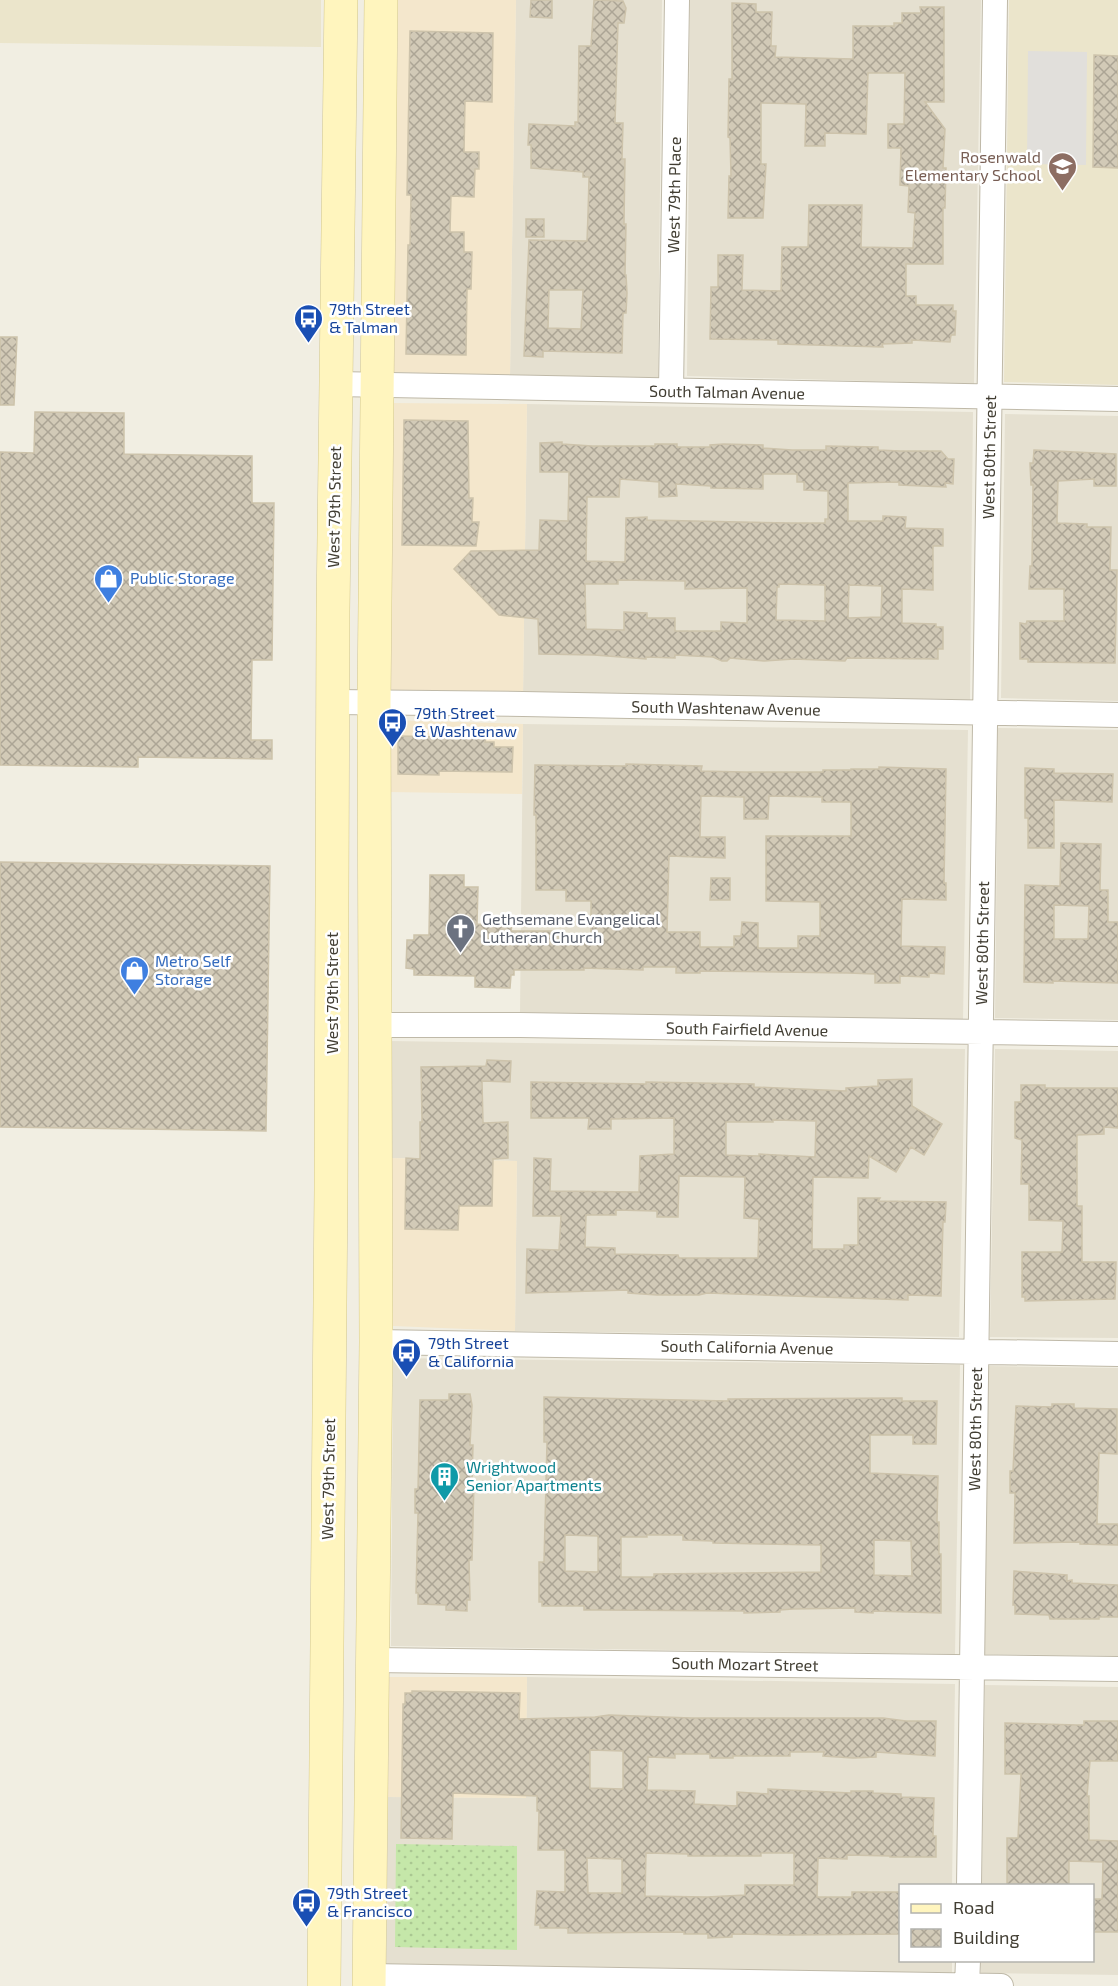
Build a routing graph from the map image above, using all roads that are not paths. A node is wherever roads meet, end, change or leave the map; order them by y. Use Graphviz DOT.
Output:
graph roads {
  1 [pos="341,0"];
  2 [pos="381,0"];
  3 [pos="677,0"];
  4 [pos="995,0"];
  5 [pos="336,384"];
  6 [pos="377,385"];
  7 [pos="671,390"];
  8 [pos="990,397"];
  9 [pos="1118,399"];
  10 [pos="333,702"];
  11 [pos="374,703"];
  12 [pos="985,713"];
  13 [pos="1118,715"];
  14 [pos="376,1025"];
  15 [pos="981,1032"];
  16 [pos="1118,1035"];
  17 [pos="376,1342"];
  18 [pos="976,1351"];
  19 [pos="1118,1354"];
  20 [pos="373,1660"];
  21 [pos="972,1667"];
  22 [pos="1118,1669"];
  23 [pos="969,1884"];
  24 [pos="968,1962"];
  25 [pos="369,1981"];
  26 [pos="324,1986"];
  27 [pos="967,1986"];
  28 [pos="1001,1986"];
  1 -- 5 [label="main road, West 79th Street"];
  2 -- 6 [label="main road"];
  3 -- 7 [label="street, West 79th Place"];
  4 -- 8 [label="street, West 80th Street"];
  5 -- 6 [label="street, South Talman Avenue"];
  5 -- 10 [label="main road, West 79th Street"];
  6 -- 7 [label="street, South Talman Avenue"];
  6 -- 11 [label="main road"];
  7 -- 8 [label="street, South Talman Avenue"];
  8 -- 9 [label="street, South Talman Avenue"];
  8 -- 12 [label="street, West 80th Street"];
  10 -- 11 [label="street, South Washtenaw Avenue"];
  10 -- 26 [label="main road, West 79th Street"];
  11 -- 12 [label="street, South Washtenaw Avenue"];
  11 -- 14 [label="main road"];
  12 -- 13 [label="street, South Washtenaw Avenue"];
  12 -- 15 [label="street, West 80th Street"];
  14 -- 15 [label="street, South Fairfield Avenue"];
  14 -- 17 [label="main road"];
  15 -- 16 [label="street, South Fairfield Avenue"];
  15 -- 18 [label="street, West 80th Street"];
  17 -- 18 [label="street, South California Avenue"];
  17 -- 20 [label="main road"];
  18 -- 19 [label="street, South California Avenue"];
  18 -- 21 [label="street, West 80th Street"];
  20 -- 21 [label="street, South Mozart Street"];
  20 -- 25 [label="main road"];
  21 -- 22 [label="street, South Mozart Street"];
  21 -- 23 [label="street, West 80th Street"];
  24 -- 27 [label="street"];
  25 -- 27 [label="street"];
  27 -- 28 [label="street"];
}
